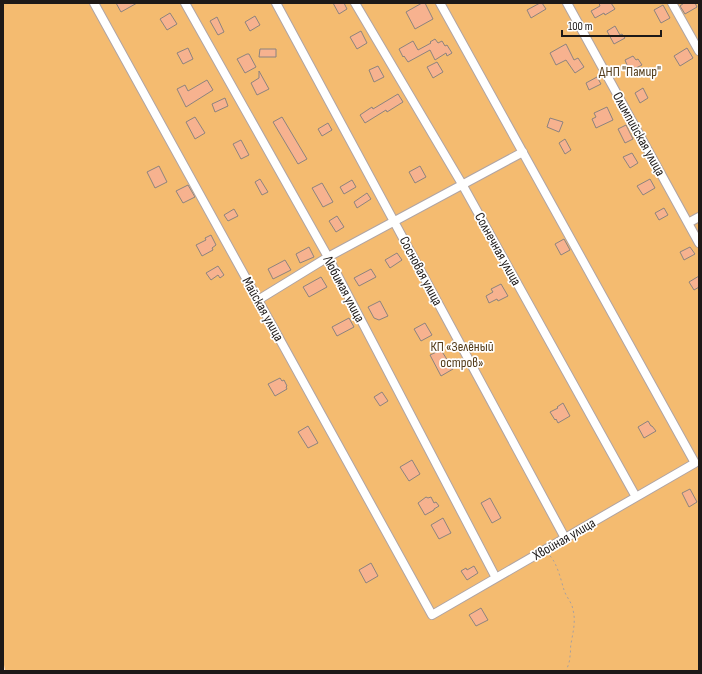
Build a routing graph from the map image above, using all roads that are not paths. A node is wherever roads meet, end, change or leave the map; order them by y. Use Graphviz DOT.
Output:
graph roads {
  1 [pos="94,3"];
  2 [pos="185,3"];
  3 [pos="276,3"];
  4 [pos="355,3"];
  5 [pos="440,3"];
  6 [pos="568,3"];
  7 [pos="672,3"];
  8 [pos="699,51"];
  9 [pos="523,152"];
  10 [pos="462,184"];
  11 [pos="699,217"];
  12 [pos="394,221"];
  13 [pos="688,223"];
  14 [pos="699,243"];
  15 [pos="328,258"];
  16 [pos="258,300"];
  17 [pos="636,497"];
  18 [pos="565,538"];
  19 [pos="496,578"];
  20 [pos="432,615"];
  1 -- 16 [label="street, Майская улица"];
  2 -- 15 [label="street, Любимая улица"];
  3 -- 12 [label="street, Сосновая улица"];
  4 -- 10 [label="street, Солнечная улица"];
  5 -- 9 [label="street"];
  6 -- 13 [label="street, Олимпийская улица"];
  7 -- 8 [label="street"];
  9 -- 10 [label="street"];
  9 -- 17 [label="street, Хвойная улица"];
  10 -- 12 [label="street"];
  10 -- 17 [label="street, Солнечная улица"];
  11 -- 13 [label="street"];
  12 -- 15 [label="street"];
  12 -- 18 [label="street, Сосновая улица"];
  13 -- 14 [label="street, Олимпийская улица"];
  15 -- 16 [label="street"];
  15 -- 19 [label="street, Любимая улица"];
  16 -- 20 [label="street, Майская улица"];
  17 -- 18 [label="street, Хвойная улица"];
  18 -- 19 [label="street, Хвойная улица"];
  19 -- 20 [label="street, Хвойная улица"];
}
